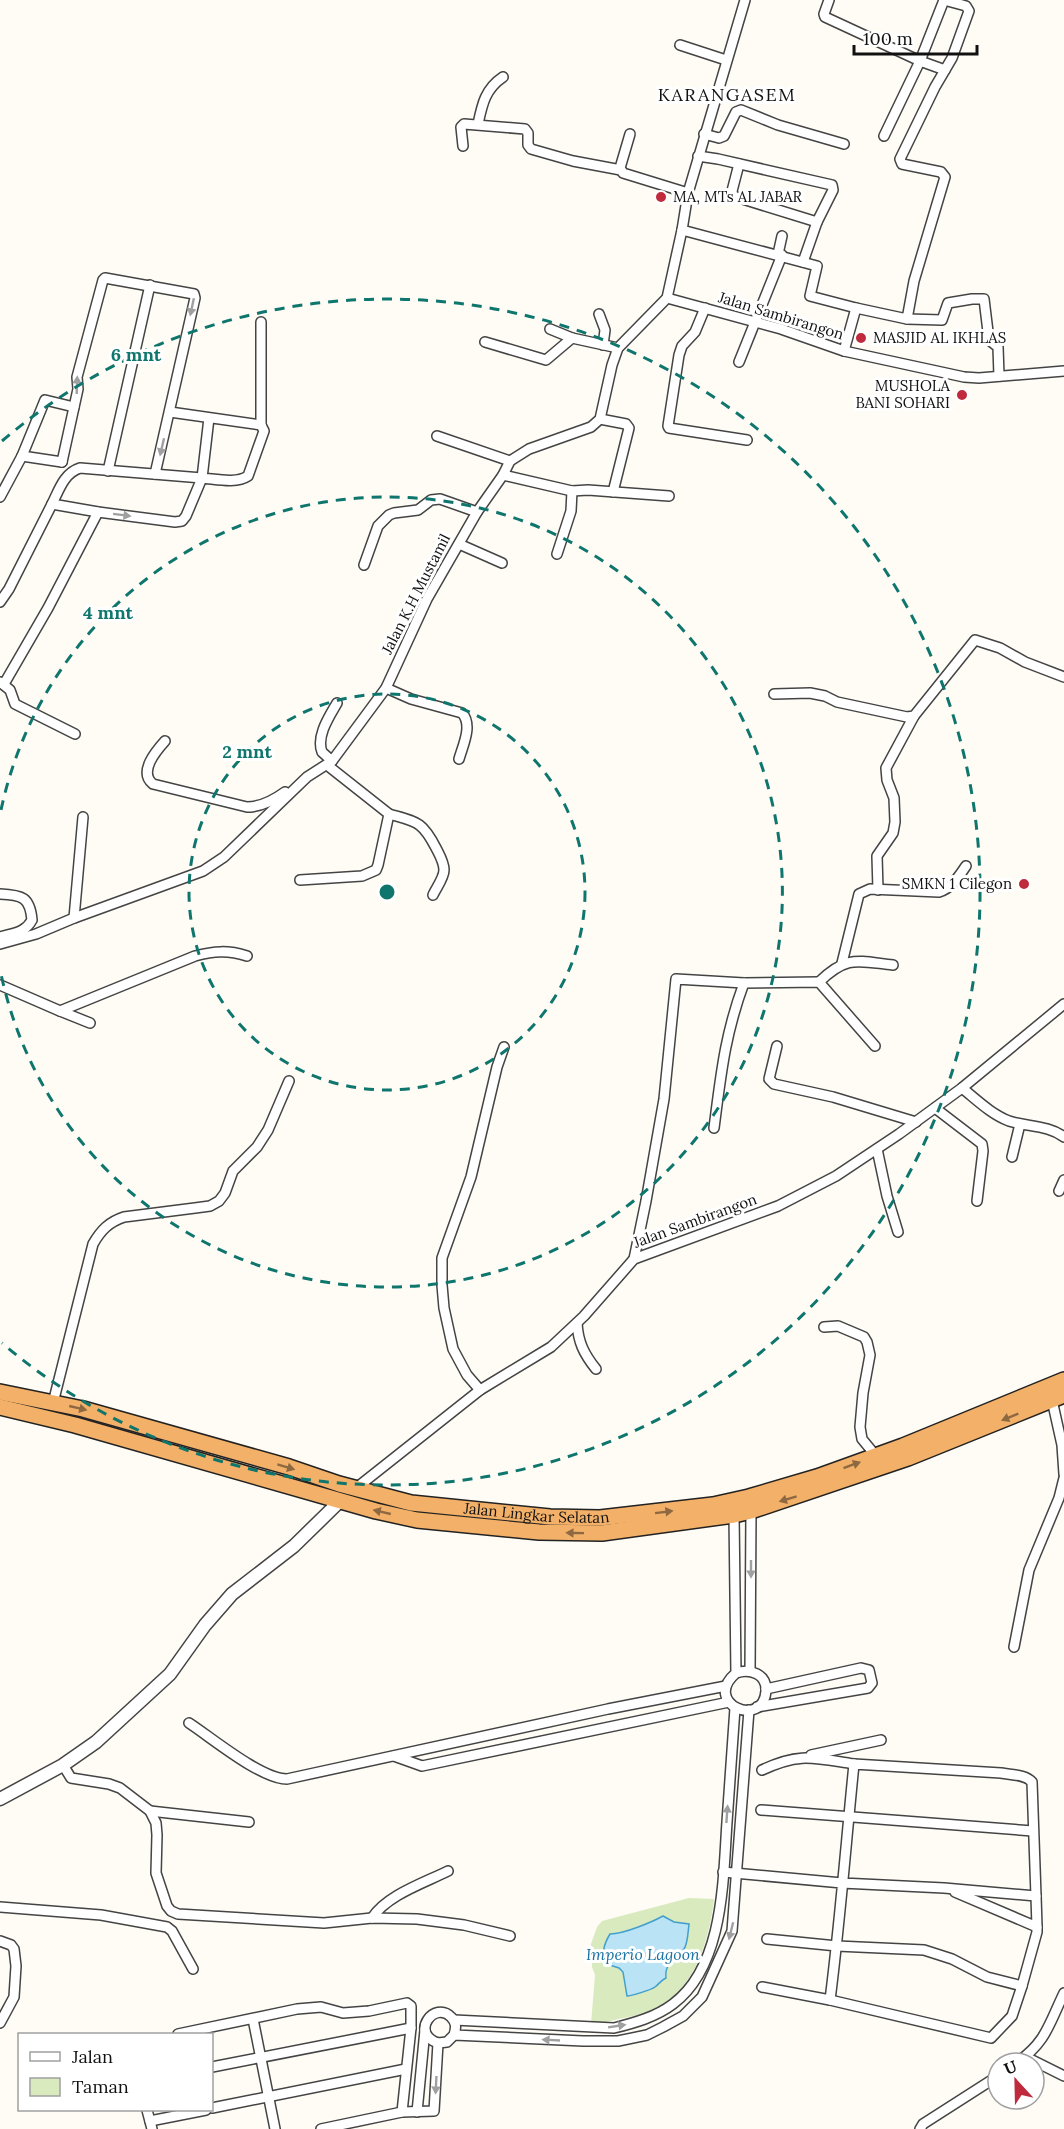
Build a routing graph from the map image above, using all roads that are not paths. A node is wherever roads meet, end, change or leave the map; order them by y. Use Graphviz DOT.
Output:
graph roads {
  1 [pos="745,0"];
  2 [pos="829,0"];
  3 [pos="944,0"];
  4 [pos="680,45"];
  5 [pos="726,60"];
  6 [pos="920,61"];
  7 [pos="945,70"];
  8 [pos="503,77"];
  9 [pos="478,124"];
  10 [pos="630,134"];
  11 [pos="704,134"];
  12 [pos="884,136"];
  13 [pos="843,144"];
  14 [pos="463,146"];
  15 [pos="698,156"];
  16 [pos="739,164"];
  17 [pos="621,170"];
  18 [pos="688,193"];
  19 [pos="817,222"];
  20 [pos="682,230"];
  21 [pos="782,236"];
  22 [pos="780,255"];
  23 [pos="803,261"];
  24 [pos="150,285"];
  25 [pos="667,298"];
  26 [pos="705,308"];
  27 [pos="856,308"];
  28 [pos="599,314"];
  29 [pos="907,319"];
  30 [pos="261,322"];
  31 [pos="755,322"];
  32 [pos="550,329"];
  33 [pos="572,338"];
  34 [pos="486,342"];
  35 [pos="603,345"];
  36 [pos="618,348"];
  37 [pos="844,351"];
  38 [pos="739,362"];
  39 [pos="1063,372"];
  40 [pos="999,376"];
  41 [pos="74,407"];
  42 [pos="170,412"];
  43 [pos="209,418"];
  44 [pos="600,419"];
  45 [pos="261,425"];
  46 [pos="437,436"];
  47 [pos="747,440"];
  48 [pos="22,456"];
  49 [pos="510,461"];
  50 [pos="62,462"];
  51 [pos="72,471"];
  52 [pos="108,471"];
  53 [pos="155,474"];
  54 [pos="503,475"];
  55 [pos="202,478"];
  56 [pos="572,491"];
  57 [pos="613,492"];
  58 [pos="669,496"];
  59 [pos="0,497"];
  60 [pos="51,504"];
  61 [pos="98,512"];
  62 [pos="477,512"];
  63 [pos="459,544"];
  64 [pos="558,554"];
  65 [pos="502,563"];
  66 [pos="364,565"];
  67 [pos="0,602"];
  68 [pos="1064,677"];
  69 [pos="2,683"];
  70 [pos="386,688"];
  71 [pos="774,694"];
  72 [pos="338,703"];
  73 [pos="914,716"];
  74 [pos="75,734"];
  75 [pos="165,741"];
  76 [pos="459,759"];
  77 [pos="329,763"];
  78 [pos="314,772"];
  79 [pos="389,814"];
  80 [pos="83,817"];
  81 [pos="966,866"];
  82 [pos="300,880"];
  83 [pos="879,890"];
  84 [pos="0,894"];
  85 [pos="433,895"];
  86 [pos="74,918"];
  87 [pos="0,937"];
  88 [pos="0,944"];
  89 [pos="247,956"];
  90 [pos="842,963"];
  91 [pos="893,965"];
  92 [pos="819,982"];
  93 [pos="744,983"];
  94 [pos="0,985"];
  95 [pos="1064,1004"];
  96 [pos="60,1011"];
  97 [pos="90,1023"];
  98 [pos="777,1046"];
  99 [pos="875,1046"];
  100 [pos="504,1047"];
  101 [pos="289,1081"];
  102 [pos="962,1088"];
  103 [pos="934,1108"];
  104 [pos="916,1122"];
  105 [pos="1020,1124"];
  106 [pos="714,1128"];
  107 [pos="1064,1137"];
  108 [pos="877,1149"];
  109 [pos="1012,1157"];
  110 [pos="1064,1180"];
  111 [pos="1059,1191"];
  112 [pos="977,1202"];
  113 [pos="898,1232"];
  114 [pos="633,1259"];
  115 [pos="578,1323"];
  116 [pos="824,1327"];
  117 [pos="596,1369"];
  118 [pos="1064,1380"];
  119 [pos="480,1390"];
  120 [pos="0,1392"];
  121 [pos="1058,1397"];
  122 [pos="53,1403"];
  123 [pos="0,1407"];
  124 [pos="906,1452"];
  125 [pos="876,1456"];
  126 [pos="252,1457"];
  127 [pos="245,1473"];
  128 [pos="1064,1476"];
  129 [pos="355,1489"];
  130 [pos="340,1501"];
  131 [pos="751,1511"];
  132 [pos="734,1515"];
  133 [pos="636,1522"];
  134 [pos="751,1549"];
  135 [pos="735,1550"];
  136 [pos="1014,1647"];
  137 [pos="750,1671"];
  138 [pos="736,1673"];
  139 [pos="726,1686"];
  140 [pos="766,1689"];
  141 [pos="732,1705"];
  142 [pos="753,1709"];
  143 [pos="189,1723"];
  144 [pos="882,1740"];
  145 [pos="394,1756"];
  146 [pos="805,1756"];
  147 [pos="854,1764"];
  148 [pos="63,1765"];
  149 [pos="762,1770"];
  150 [pos="0,1799"];
  151 [pos="760,1810"];
  152 [pos="150,1811"];
  153 [pos="848,1817"];
  154 [pos="249,1822"];
  155 [pos="1033,1831"];
  156 [pos="448,1871"];
  157 [pos="723,1872"];
  158 [pos="738,1873"];
  159 [pos="842,1882"];
  160 [pos="944,1888"];
  161 [pos="1036,1896"];
  162 [pos="0,1907"];
  163 [pos="372,1918"];
  164 [pos="1037,1927"];
  165 [pos="510,1936"];
  166 [pos="767,1939"];
  167 [pos="0,1941"];
  168 [pos="837,1946"];
  169 [pos="193,1969"];
  170 [pos="1022,1986"];
  171 [pos="762,1987"];
  172 [pos="1064,1993"];
  173 [pos="830,2000"];
  174 [pos="673,2004"];
  175 [pos="683,2016"];
  176 [pos="253,2019"];
  177 [pos="454,2020"];
  178 [pos="0,2023"];
  179 [pos="584,2027"];
  180 [pos="411,2028"];
  181 [pos="425,2030"];
  182 [pos="183,2033"];
  183 [pos="454,2035"];
  184 [pos="583,2042"];
  185 [pos="438,2043"];
  186 [pos="1031,2051"];
  187 [pos="260,2058"];
  188 [pos="213,2067"];
  189 [pos="1046,2067"];
  190 [pos="406,2069"];
  191 [pos="1064,2076"];
  192 [pos="986,2084"];
  193 [pos="268,2097"];
  194 [pos="213,2108"];
  195 [pos="199,2111"];
  196 [pos="402,2112"];
  197 [pos="417,2112"];
  198 [pos="151,2125"];
  199 [pos="275,2129"];
  200 [pos="321,2129"];
  201 [pos="920,2129"];
  1 -- 5 [label="street"];
  2 -- 6 [label="street"];
  3 -- 6 [label="street"];
  3 -- 7 [label="street"];
  4 -- 5 [label="street"];
  5 -- 11 [label="street"];
  6 -- 7 [label="street"];
  6 -- 12 [label="street"];
  7 -- 29 [label="street"];
  8 -- 9 [label="street"];
  9 -- 14 [label="street"];
  9 -- 17 [label="street"];
  10 -- 17 [label="street"];
  11 -- 13 [label="street"];
  11 -- 15 [label="street"];
  15 -- 16 [label="street"];
  15 -- 18 [label="street"];
  16 -- 19 [label="street"];
  16 -- 19 [label="street"];
  17 -- 18 [label="street"];
  18 -- 20 [label="street"];
  19 -- 23 [label="street"];
  20 -- 22 [label="street"];
  20 -- 25 [label="street"];
  21 -- 22 [label="street"];
  22 -- 23 [label="street"];
  22 -- 31 [label="street"];
  23 -- 27 [label="street"];
  41 -- 24 [label="street, one-way"];
  24 -- 42 [label="street, one-way"];
  24 -- 52 [label="street"];
  25 -- 26 [label="street, Jalan Sambirangon"];
  25 -- 36 [label="street"];
  26 -- 31 [label="street, Jalan Sambirangon"];
  26 -- 47 [label="street"];
  27 -- 29 [label="street"];
  27 -- 37 [label="street"];
  28 -- 35 [label="street"];
  29 -- 40 [label="street"];
  30 -- 45 [label="street"];
  31 -- 37 [label="street, Jalan Sambirangon"];
  31 -- 38 [label="street"];
  32 -- 33 [label="street"];
  33 -- 34 [label="street"];
  33 -- 35 [label="street"];
  35 -- 36 [label="street"];
  36 -- 44 [label="street"];
  37 -- 40 [label="street, Jalan Sambirangon"];
  39 -- 40 [label="street, Jalan Sambirangon"];
  41 -- 48 [label="street"];
  41 -- 50 [label="street"];
  42 -- 43 [label="street"];
  42 -- 53 [label="street, one-way"];
  43 -- 45 [label="street"];
  43 -- 55 [label="street"];
  44 -- 49 [label="street"];
  44 -- 57 [label="street"];
  45 -- 55 [label="street"];
  46 -- 49 [label="street"];
  48 -- 50 [label="street"];
  48 -- 59 [label="street"];
  49 -- 54 [label="street, Jalan K.H Mustamil"];
  50 -- 51 [label="street"];
  51 -- 52 [label="street"];
  51 -- 60 [label="street"];
  52 -- 53 [label="street"];
  53 -- 55 [label="street"];
  54 -- 56 [label="street"];
  54 -- 62 [label="street, Jalan K.H Mustamil"];
  61 -- 55 [label="street, one-way"];
  56 -- 57 [label="street"];
  56 -- 64 [label="street"];
  57 -- 58 [label="street"];
  60 -- 61 [label="street"];
  60 -- 67 [label="street"];
  61 -- 69 [label="street"];
  62 -- 63 [label="street, Jalan K.H Mustamil"];
  62 -- 66 [label="street"];
  63 -- 65 [label="street"];
  63 -- 70 [label="street, Jalan K.H Mustamil"];
  68 -- 73 [label="street"];
  69 -- 74 [label="street"];
  70 -- 76 [label="street"];
  70 -- 77 [label="street, Jalan K.H Mustamil"];
  71 -- 73 [label="street"];
  72 -- 77 [label="street"];
  73 -- 83 [label="street"];
  75 -- 78 [label="street"];
  77 -- 78 [label="street, Jalan K.H Mustamil"];
  77 -- 79 [label="street"];
  78 -- 86 [label="street, Jalan K.H Mustamil"];
  79 -- 82 [label="street"];
  79 -- 85 [label="street"];
  80 -- 86 [label="street"];
  81 -- 83 [label="street"];
  83 -- 90 [label="street"];
  84 -- 87 [label="street"];
  86 -- 88 [label="street, Jalan K.H Mustamil"];
  89 -- 96 [label="street"];
  90 -- 91 [label="street"];
  90 -- 92 [label="street"];
  92 -- 93 [label="street"];
  92 -- 99 [label="street"];
  93 -- 106 [label="street"];
  93 -- 114 [label="street"];
  94 -- 96 [label="street"];
  95 -- 102 [label="street, Jalan Sambirangon"];
  96 -- 97 [label="street"];
  98 -- 104 [label="street"];
  100 -- 119 [label="street"];
  101 -- 122 [label="street"];
  102 -- 103 [label="street, Jalan Sambirangon"];
  102 -- 105 [label="street"];
  103 -- 104 [label="street, Jalan Sambirangon"];
  103 -- 112 [label="street"];
  104 -- 108 [label="street, Jalan Sambirangon"];
  105 -- 107 [label="street"];
  105 -- 109 [label="street"];
  108 -- 113 [label="street"];
  108 -- 114 [label="street, Jalan Sambirangon"];
  110 -- 111 [label="street"];
  114 -- 115 [label="street, Jalan Sambirangon"];
  115 -- 117 [label="street"];
  115 -- 119 [label="street, Jalan Sambirangon"];
  116 -- 125 [label="street"];
  118 -- 124 [label="highway, Jalan Lingkar Selatan"];
  119 -- 129 [label="street, Jalan Sambirangon"];
  120 -- 122 [label="highway, Jalan Lingkar Selatan"];
  121 -- 124 [label="highway, Jalan Lingkar Selatan, one-way"];
  121 -- 128 [label="street"];
  122 -- 126 [label="highway, Jalan Lingkar Selatan, one-way"];
  123 -- 127 [label="highway, Jalan Lingkar Selatan"];
  124 -- 125 [label="highway, Jalan Lingkar Selatan"];
  124 -- 131 [label="highway, Jalan Lingkar Selatan, one-way"];
  133 -- 125 [label="highway, Jalan Lingkar Selatan, one-way"];
  126 -- 127 [label="highway"];
  126 -- 129 [label="highway, Jalan Lingkar Selatan, one-way"];
  127 -- 130 [label="highway, Jalan Lingkar Selatan"];
  128 -- 136 [label="street"];
  129 -- 133 [label="highway, Jalan Lingkar Selatan"];
  133 -- 130 [label="highway, Jalan Lingkar Selatan, one-way"];
  130 -- 148 [label="street"];
  131 -- 132 [label="highway, Jalan Lingkar Selatan"];
  131 -- 134 [label="street"];
  132 -- 133 [label="highway, Jalan Lingkar Selatan"];
  132 -- 135 [label="street"];
  134 -- 135 [label="street"];
  134 -- 137 [label="street, one-way"];
  135 -- 138 [label="street"];
  137 -- 138 [label="street"];
  137 -- 140 [label="street"];
  138 -- 139 [label="street"];
  139 -- 141 [label="street"];
  139 -- 145 [label="street"];
  140 -- 142 [label="street"];
  140 -- 142 [label="street"];
  141 -- 142 [label="street"];
  141 -- 145 [label="street"];
  157 -- 141 [label="street, one-way"];
  142 -- 158 [label="street"];
  143 -- 145 [label="street"];
  144 -- 146 [label="street"];
  146 -- 147 [label="street"];
  146 -- 149 [label="street"];
  147 -- 153 [label="street"];
  147 -- 155 [label="street"];
  148 -- 150 [label="street"];
  148 -- 152 [label="street"];
  151 -- 153 [label="street"];
  152 -- 154 [label="street"];
  152 -- 163 [label="street"];
  153 -- 155 [label="street"];
  153 -- 159 [label="street"];
  155 -- 161 [label="street"];
  156 -- 163 [label="street"];
  157 -- 158 [label="street"];
  157 -- 174 [label="street"];
  158 -- 159 [label="street"];
  158 -- 175 [label="street, one-way"];
  159 -- 160 [label="street"];
  159 -- 168 [label="street"];
  160 -- 161 [label="street"];
  160 -- 164 [label="street"];
  161 -- 164 [label="street"];
  162 -- 169 [label="street"];
  163 -- 165 [label="street"];
  164 -- 170 [label="street"];
  166 -- 168 [label="street"];
  167 -- 178 [label="street"];
  168 -- 170 [label="street"];
  168 -- 173 [label="street"];
  170 -- 173 [label="street"];
  171 -- 173 [label="street"];
  172 -- 186 [label="street"];
  174 -- 175 [label="street"];
  179 -- 174 [label="street, one-way"];
  175 -- 184 [label="street"];
  176 -- 180 [label="street"];
  176 -- 182 [label="street"];
  176 -- 187 [label="street"];
  177 -- 179 [label="street"];
  177 -- 181 [label="street"];
  177 -- 183 [label="street"];
  179 -- 184 [label="street"];
  180 -- 187 [label="street"];
  180 -- 190 [label="street"];
  181 -- 185 [label="street"];
  181 -- 197 [label="street"];
  184 -- 183 [label="street, one-way"];
  183 -- 185 [label="street"];
  185 -- 197 [label="street, one-way"];
  187 -- 188 [label="street"];
  187 -- 193 [label="street"];
  189 -- 191 [label="street"];
  190 -- 193 [label="street"];
  190 -- 196 [label="street"];
  192 -- 201 [label="street"];
  193 -- 194 [label="street"];
  193 -- 199 [label="street"];
  195 -- 198 [label="street"];
  196 -- 197 [label="street"];
  196 -- 200 [label="street"];
}
